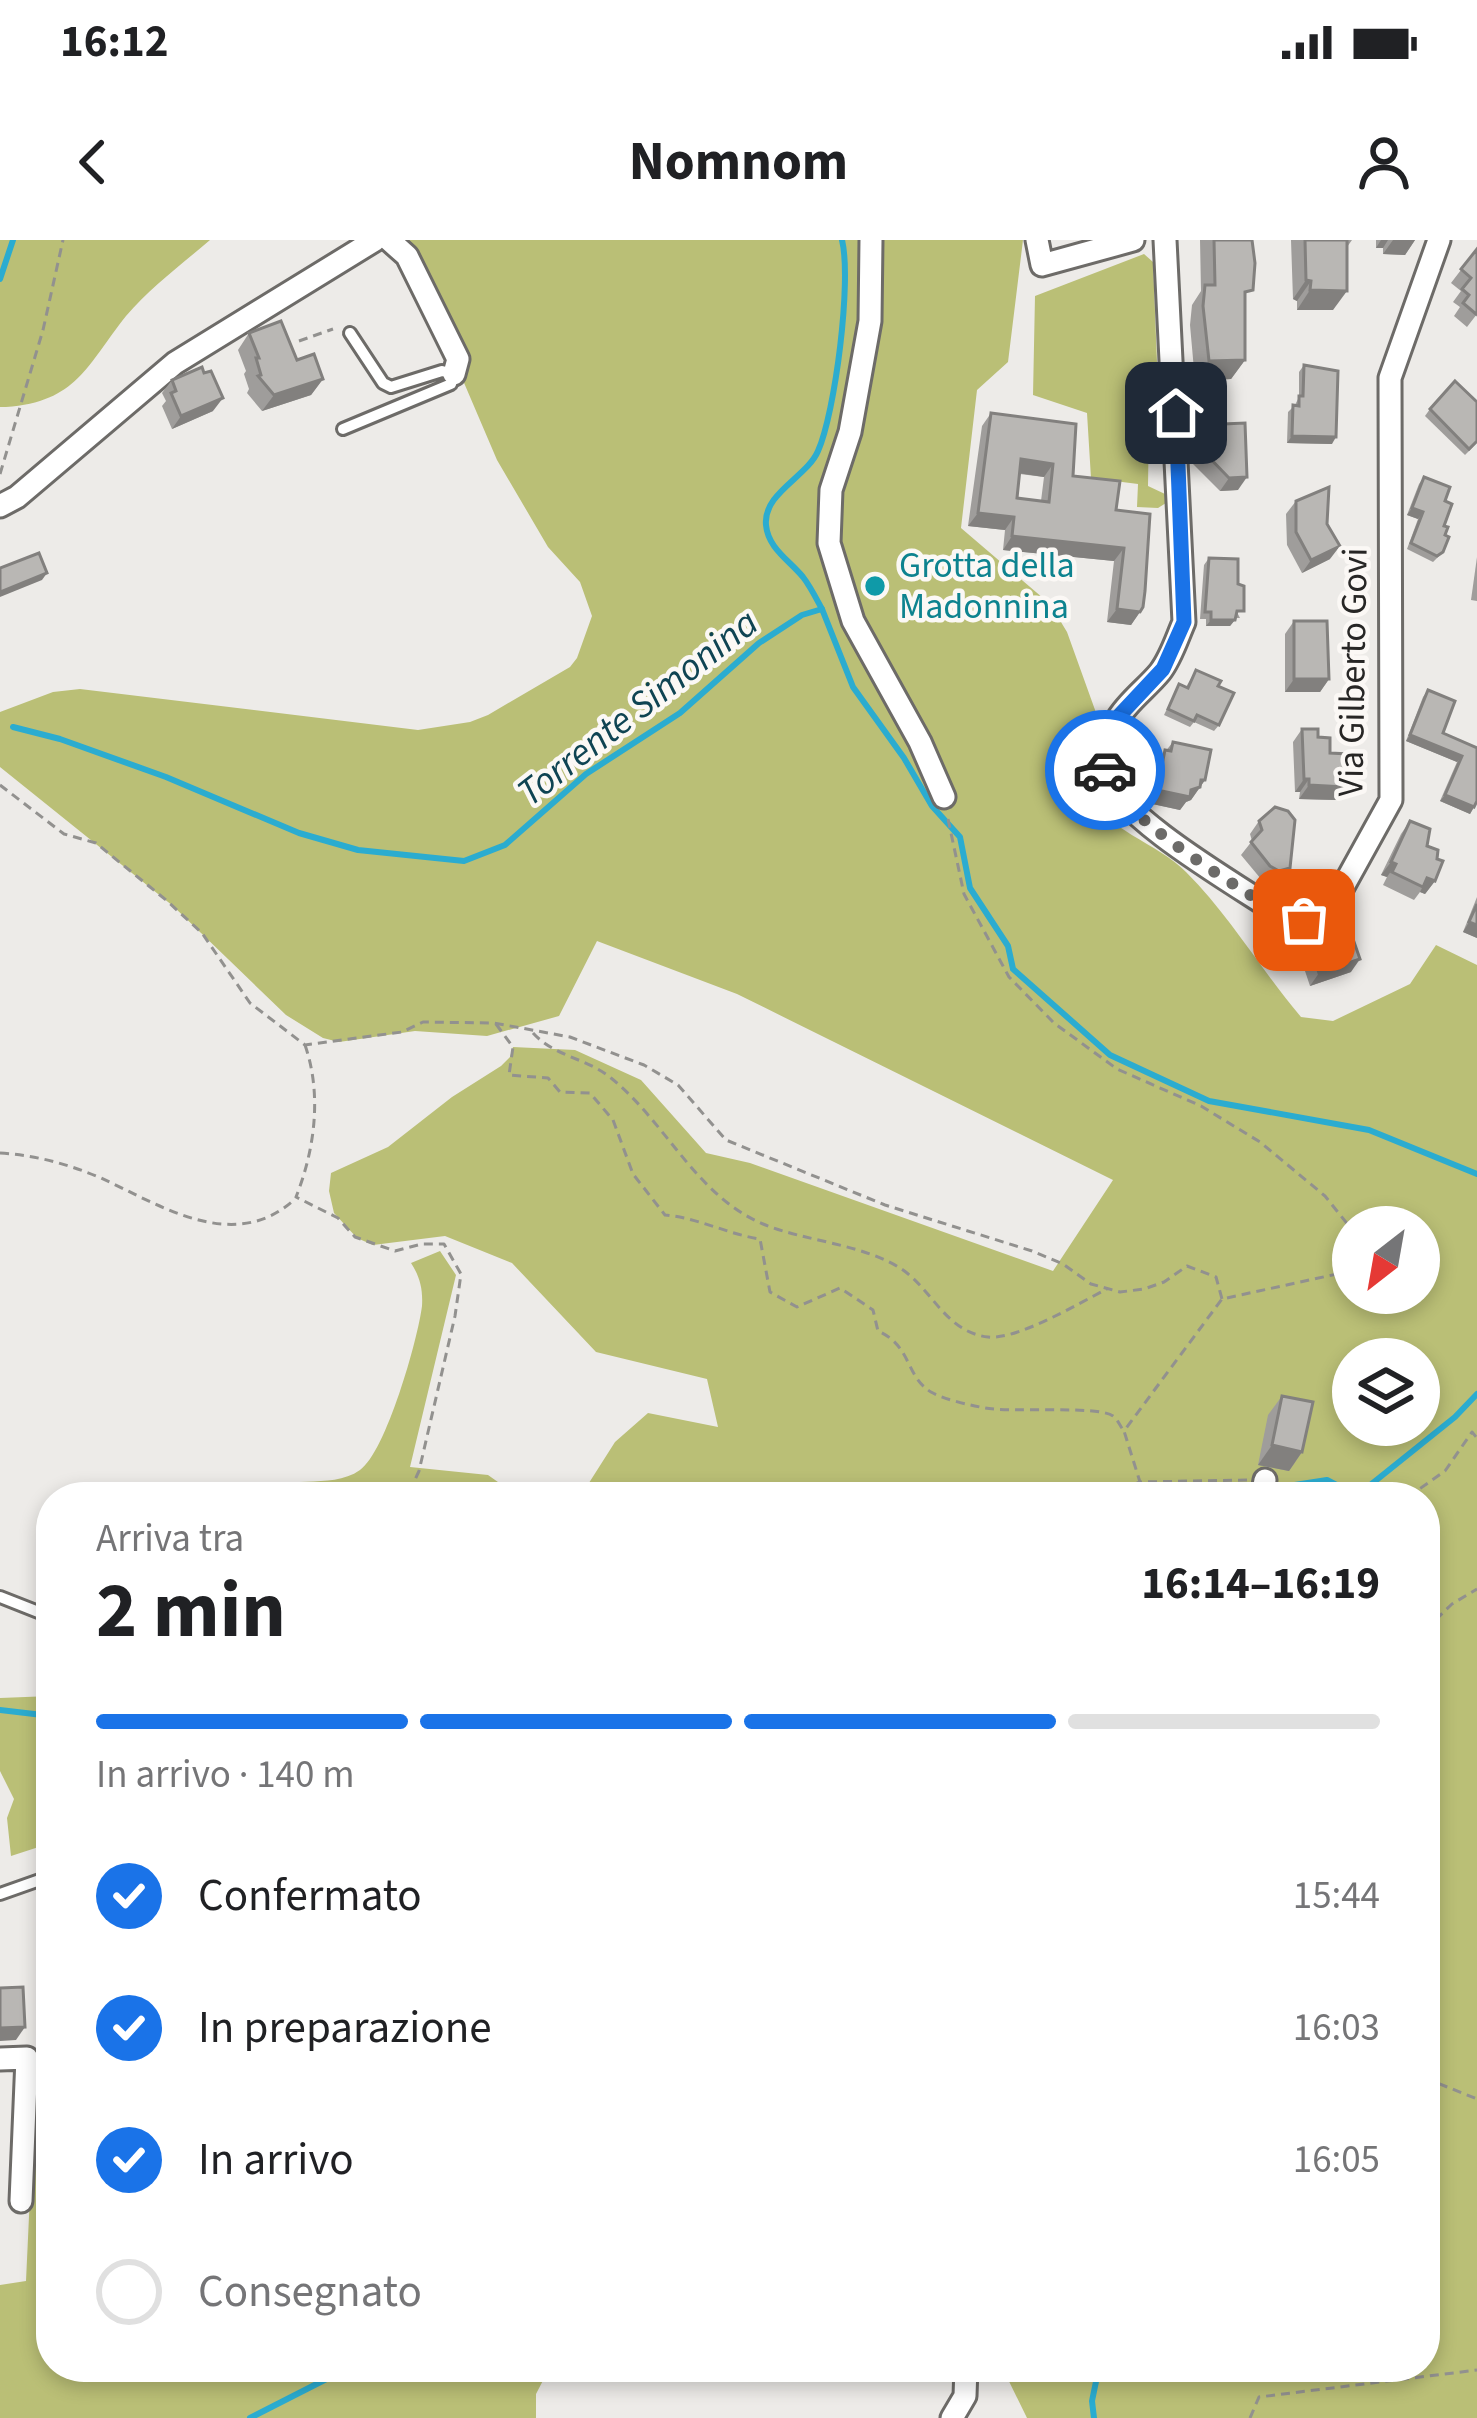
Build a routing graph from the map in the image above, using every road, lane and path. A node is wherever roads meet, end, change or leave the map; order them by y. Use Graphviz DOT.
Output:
graph roads {
  1 [pos="63,240"];
  2 [pos="375,240"];
  3 [pos="389,240"];
  4 [pos="871,240"];
  5 [pos="1037,240"];
  6 [pos="1133,240"];
  7 [pos="1165,240"];
  8 [pos="1439,240"];
  9 [pos="350,333"];
  10 [pos="299,341"];
  11 [pos="454,374"];
  12 [pos="343,429"];
  13 [pos="0,475"];
  14 [pos="0,506"];
  15 [pos="0,785"];
  16 [pos="944,797"];
  17 [pos="494,1023"];
  18 [pos="531,1032"];
  19 [pos="305,1045"];
  20 [pos="0,1153"];
  21 [pos="296,1198"];
  22 [pos="1333,1206"];
  23 [pos="1332,1275"];
  24 [pos="1108,1289"];
  25 [pos="1222,1299"];
  26 [pos="1477,1426"];
  27 [pos="1124,1431"];
  28 [pos="1475,1435"];
  29 [pos="1227,1478"];
  30 [pos="414,1482"];
  31 [pos="1140,1482"];
  32 [pos="1429,1482"];
  33 [pos="1477,1589"];
  34 [pos="0,1597"];
  35 [pos="36,1611"];
  36 [pos="1440,1616"];
  37 [pos="36,1881"];
  38 [pos="0,1894"];
  39 [pos="0,2059"];
  40 [pos="1440,2084"];
  41 [pos="1477,2099"];
  42 [pos="21,2201"];
  43 [pos="1477,2370"];
  44 [pos="1440,2375"];
  45 [pos="965,2382"];
  46 [pos="1380,2382"];
  47 [pos="952,2418"];
  48 [pos="1250,2418"];
  1 -- 13 [label="path"];
  2 -- 14 [label="street"];
  3 -- 11 [label="street"];
  4 -- 16 [label="street"];
  5 -- 6 [label="street"];
  7 -- 8 [label="street, Via Gilberto Govi"];
  9 -- 10 [label="path"];
  9 -- 11 [label="lane"];
  11 -- 12 [label="lane"];
  15 -- 19 [label="path"];
  16 -- 22 [label="path"];
  17 -- 18 [label="path"];
  17 -- 19 [label="path"];
  17 -- 27 [label="path"];
  18 -- 24 [label="path"];
  18 -- 24 [label="path"];
  19 -- 21 [label="path"];
  20 -- 21 [label="path"];
  21 -- 30 [label="path"];
  23 -- 25 [label="path"];
  24 -- 25 [label="path"];
  25 -- 27 [label="path"];
  26 -- 28 [label="path"];
  27 -- 31 [label="path"];
  28 -- 32 [label="path"];
  29 -- 31 [label="path"];
  33 -- 36 [label="path"];
  34 -- 35 [label="lane"];
  37 -- 38 [label="lane"];
  39 -- 42 [label="street"];
  40 -- 41 [label="path"];
  43 -- 44 [label="path"];
  45 -- 47 [label="street"];
  46 -- 48 [label="path"];
}
